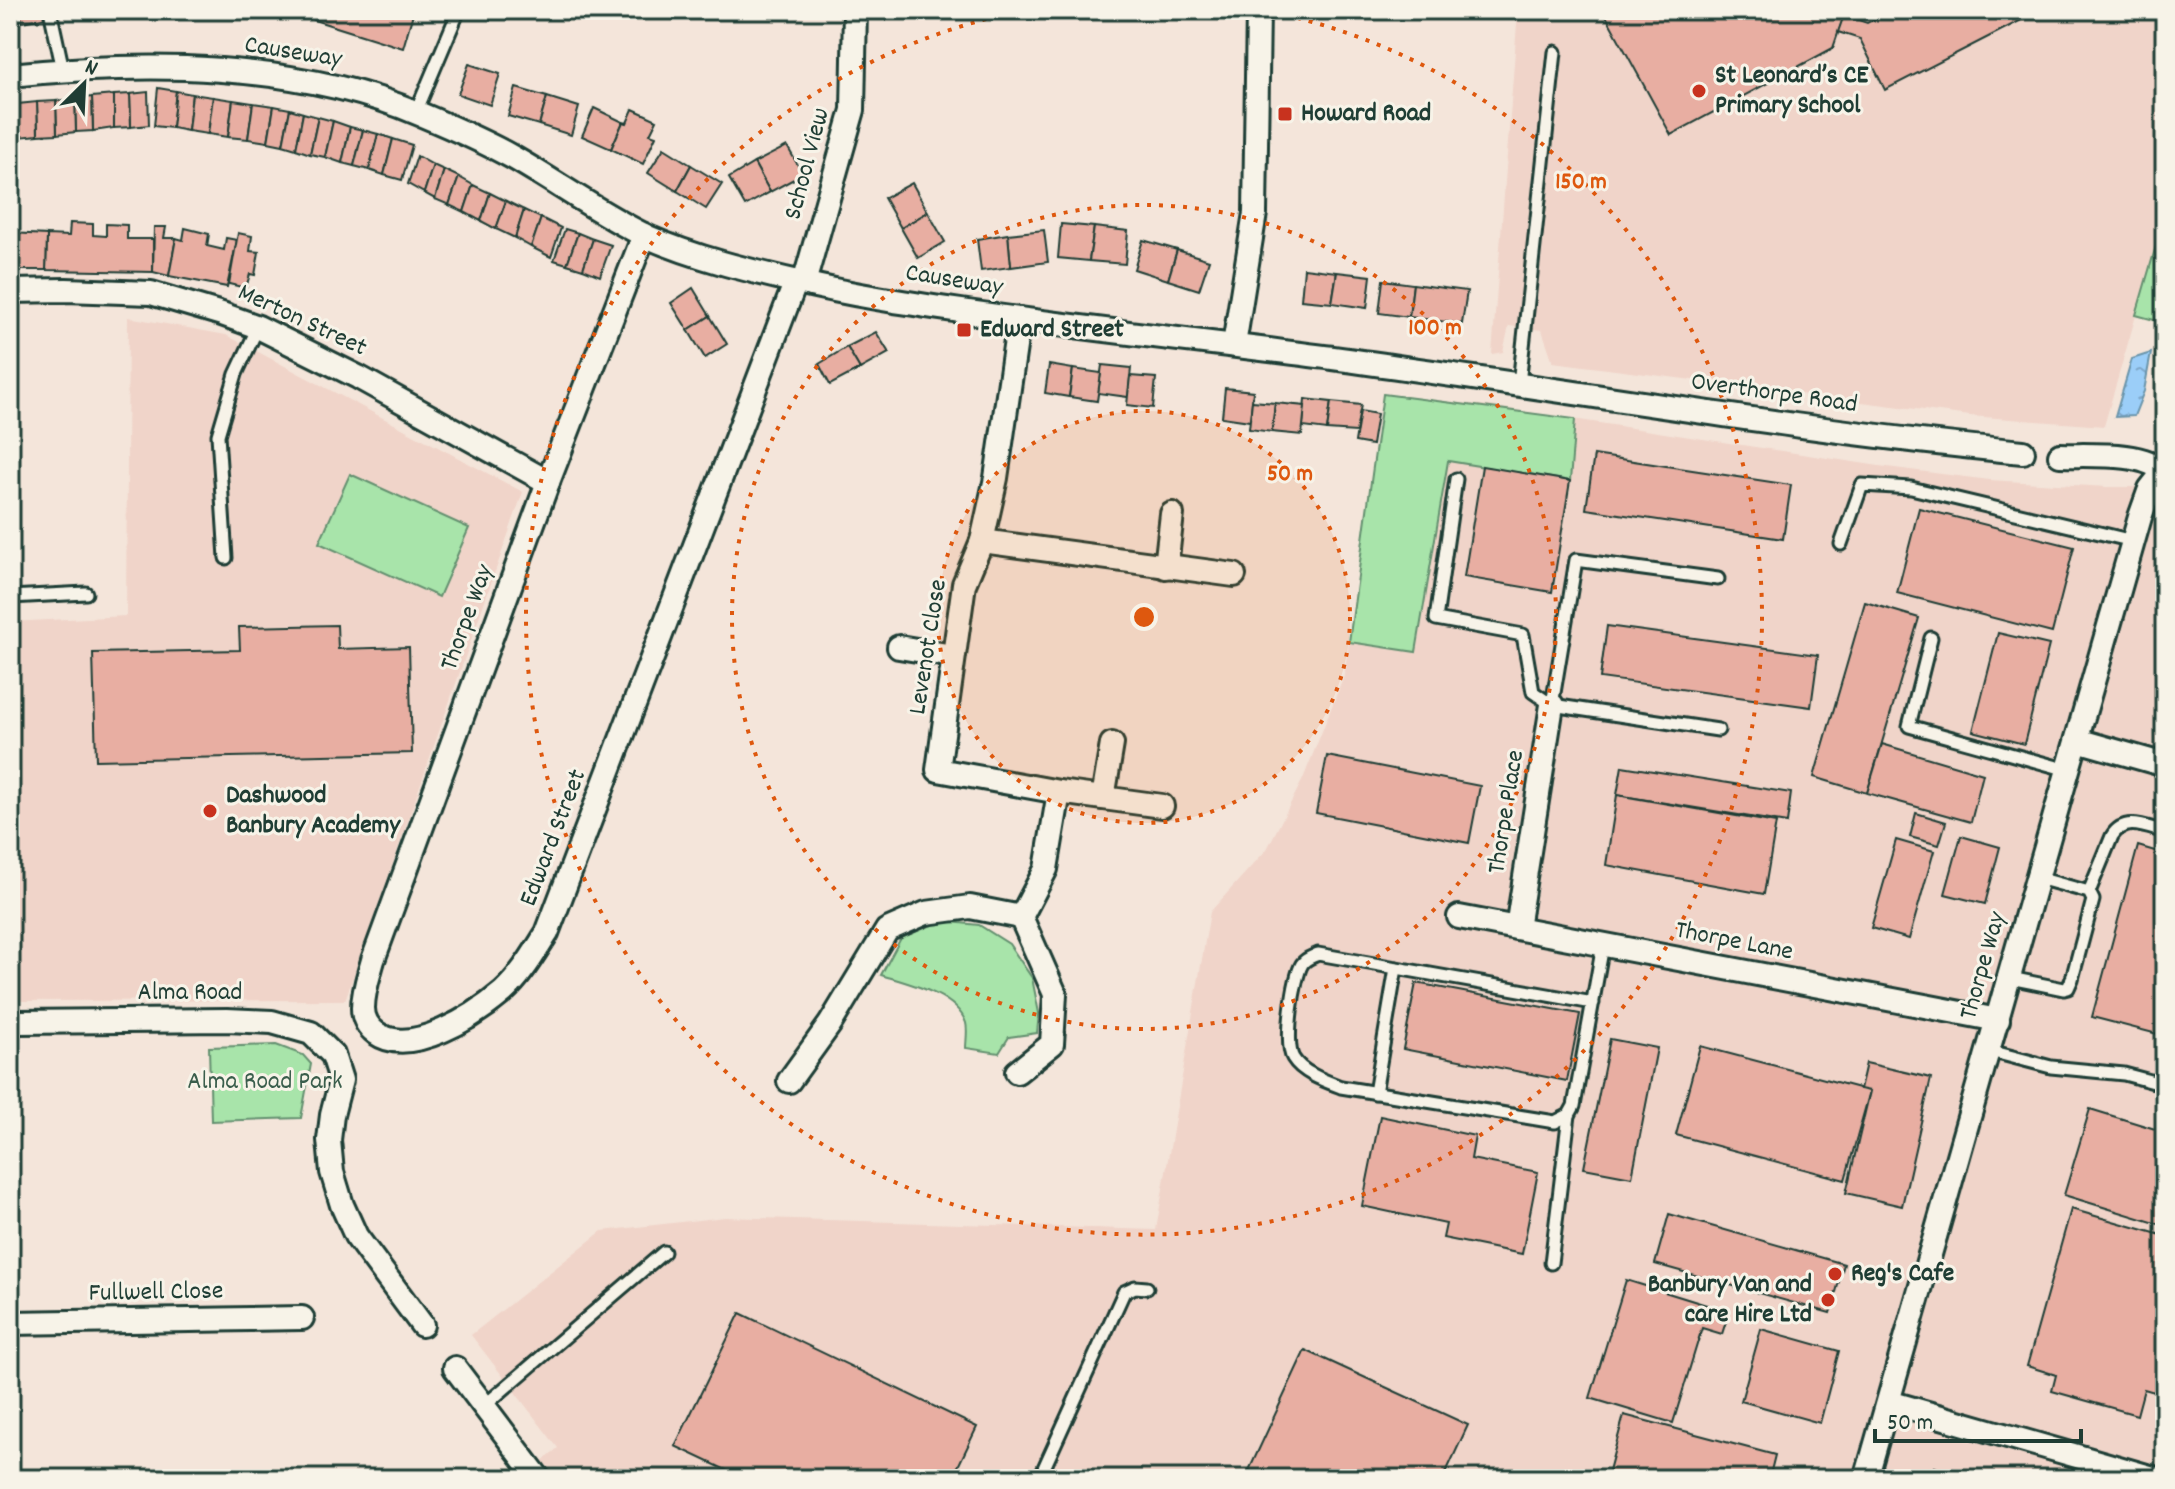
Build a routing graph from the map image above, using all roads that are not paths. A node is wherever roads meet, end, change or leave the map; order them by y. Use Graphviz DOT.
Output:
graph roads {
  1 [pos="50,10"];
  2 [pos="459,10"];
  3 [pos="855,10"];
  4 [pos="1258,10"];
  5 [pos="1555,52"];
  6 [pos="63,70"];
  7 [pos="10,75"];
  8 [pos="416,112"];
  9 [pos="644,235"];
  10 [pos="800,282"];
  11 [pos="10,291"];
  12 [pos="1019,319"];
  13 [pos="258,327"];
  14 [pos="1234,345"];
  15 [pos="1519,384"];
  16 [pos="2023,452"];
  17 [pos="2060,455"];
  18 [pos="2164,470"];
  19 [pos="1456,479"];
  20 [pos="548,482"];
  21 [pos="1172,514"];
  22 [pos="982,541"];
  23 [pos="2133,541"];
  24 [pos="1841,544"];
  25 [pos="226,558"];
  26 [pos="1166,567"];
  27 [pos="1234,575"];
  28 [pos="1718,579"];
  29 [pos="86,593"];
  30 [pos="10,597"];
  31 [pos="1931,638"];
  32 [pos="899,647"];
  33 [pos="953,656"];
  34 [pos="1552,705"];
  35 [pos="1718,730"];
  36 [pos="2077,740"];
  37 [pos="1112,744"];
  38 [pos="2165,765"];
  39 [pos="2068,770"];
  40 [pos="1059,792"];
  41 [pos="1103,798"];
  42 [pos="1162,806"];
  43 [pos="2165,832"];
  44 [pos="2038,878"];
  45 [pos="2089,892"];
  46 [pos="1021,917"];
  47 [pos="1459,917"];
  48 [pos="1517,928"];
  49 [pos="1603,945"];
  50 [pos="1396,968"];
  51 [pos="2010,978"];
  52 [pos="1593,1003"];
  53 [pos="1998,1020"];
  54 [pos="10,1025"];
  55 [pos="367,1025"];
  56 [pos="1990,1051"];
  57 [pos="1017,1072"];
  58 [pos="789,1081"];
  59 [pos="2165,1085"];
  60 [pos="1375,1093"];
  61 [pos="1569,1115"];
  62 [pos="664,1252"];
  63 [pos="1551,1263"];
  64 [pos="1147,1288"];
  65 [pos="302,1318"];
  66 [pos="10,1323"];
  67 [pos="422,1325"];
  68 [pos="455,1368"];
  69 [pos="1889,1402"];
  70 [pos="484,1406"];
  71 [pos="539,1479"];
  72 [pos="1039,1479"];
  73 [pos="1866,1479"];
  74 [pos="2157,1479"];
  1 -- 6 [label="lane"];
  2 -- 8 [label="lane"];
  3 -- 10 [label="street, School View"];
  4 -- 14 [label="street"];
  5 -- 15 [label="lane"];
  6 -- 7 [label="street, Causeway"];
  6 -- 8 [label="street, Causeway"];
  8 -- 9 [label="street, Causeway"];
  9 -- 10 [label="street, Causeway"];
  9 -- 20 [label="street, Thorpe Way"];
  10 -- 12 [label="street, Causeway"];
  10 -- 55 [label="street, Edward Street"];
  11 -- 13 [label="street, Merton Street"];
  12 -- 14 [label="street, Causeway"];
  12 -- 22 [label="street, Levenot Close"];
  13 -- 20 [label="street, Merton Street"];
  13 -- 25 [label="lane"];
  14 -- 15 [label="street, Causeway"];
  15 -- 16 [label="street, Overthorpe Road"];
  17 -- 18 [label="street"];
  18 -- 23 [label="street, Thorpe Way"];
  19 -- 34 [label="lane"];
  20 -- 55 [label="street, Thorpe Way"];
  21 -- 26 [label="street"];
  22 -- 26 [label="street"];
  22 -- 33 [label="street, Levenot Close"];
  23 -- 24 [label="lane"];
  23 -- 36 [label="street, Thorpe Way"];
  26 -- 27 [label="street"];
  28 -- 34 [label="lane, Thorpe Place"];
  29 -- 30 [label="lane"];
  31 -- 39 [label="lane"];
  32 -- 33 [label="street"];
  33 -- 40 [label="street, Levenot Close"];
  34 -- 35 [label="lane"];
  34 -- 48 [label="street, Thorpe Place"];
  36 -- 38 [label="street"];
  36 -- 39 [label="street, Thorpe Way"];
  37 -- 41 [label="street"];
  39 -- 44 [label="street, Thorpe Way"];
  40 -- 41 [label="street, Levenot Close"];
  40 -- 46 [label="street"];
  41 -- 42 [label="street, Levenot Close"];
  43 -- 45 [label="lane"];
  44 -- 45 [label="lane"];
  44 -- 51 [label="street, Thorpe Way"];
  45 -- 51 [label="lane"];
  46 -- 57 [label="street"];
  46 -- 58 [label="street"];
  47 -- 48 [label="street, Thorpe Lane"];
  48 -- 49 [label="street, Thorpe Lane"];
  49 -- 52 [label="lane"];
  49 -- 53 [label="street, Thorpe Lane"];
  50 -- 52 [label="lane"];
  50 -- 60 [label="lane"];
  50 -- 60 [label="lane"];
  51 -- 53 [label="street, Thorpe Way"];
  52 -- 61 [label="lane"];
  53 -- 56 [label="street, Thorpe Way"];
  54 -- 67 [label="street, Alma Road"];
  56 -- 59 [label="lane"];
  56 -- 69 [label="street, Thorpe Way"];
  60 -- 61 [label="lane"];
  61 -- 63 [label="lane"];
  62 -- 70 [label="lane"];
  64 -- 72 [label="lane"];
  65 -- 66 [label="street, Fullwell Close"];
  68 -- 70 [label="street"];
  69 -- 73 [label="street, Thorpe Way"];
  69 -- 74 [label="street"];
  70 -- 71 [label="street"];
}
